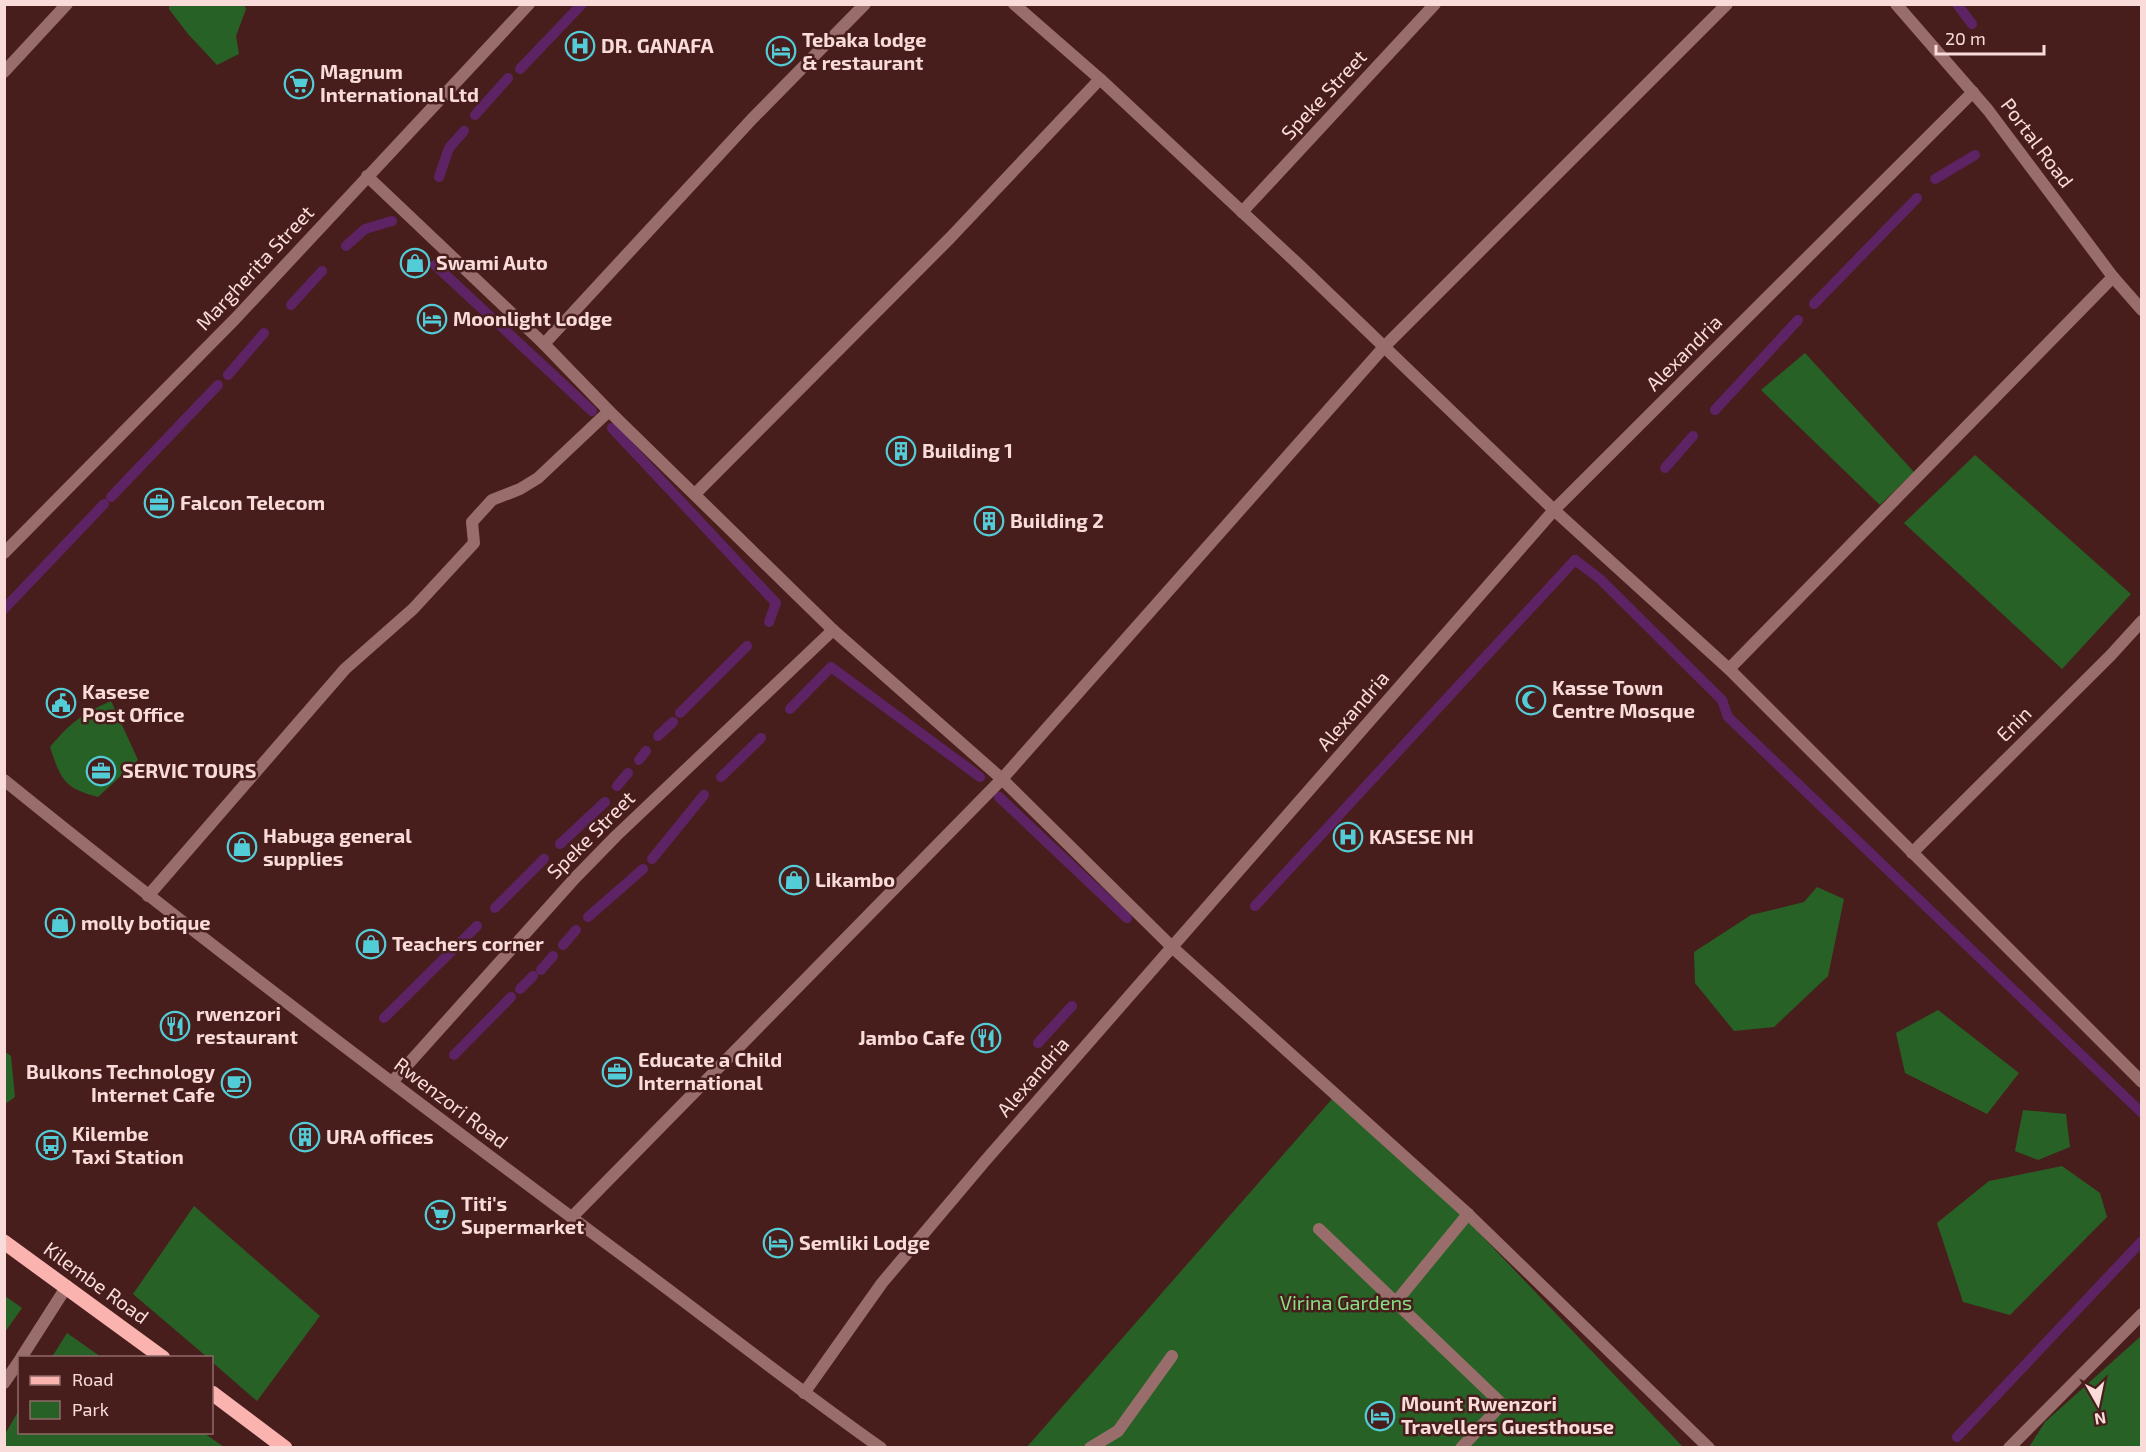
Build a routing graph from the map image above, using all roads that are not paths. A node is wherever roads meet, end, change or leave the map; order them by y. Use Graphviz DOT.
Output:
graph roads {
  1 [pos="67,4"];
  2 [pos="529,4"];
  3 [pos="865,4"];
  4 [pos="1014,4"];
  5 [pos="1435,4"];
  6 [pos="1727,4"];
  7 [pos="1896,4"];
  8 [pos="4,72"];
  9 [pos="1100,79"];
  10 [pos="1973,92"];
  11 [pos="367,176"];
  12 [pos="1242,212"];
  13 [pos="2113,278"];
  14 [pos="2142,310"];
  15 [pos="544,344"];
  16 [pos="1384,346"];
  17 [pos="609,411"];
  18 [pos="695,494"];
  19 [pos="1554,510"];
  20 [pos="4,553"];
  21 [pos="2142,621"];
  22 [pos="833,630"];
  23 [pos="1729,669"];
  24 [pos="1002,778"];
  25 [pos="4,780"];
  26 [pos="1912,853"];
  27 [pos="148,896"];
  28 [pos="1172,947"];
  29 [pos="392,1082"];
  30 [pos="2142,1082"];
  31 [pos="1468,1214"];
  32 [pos="572,1217"];
  33 [pos="1319,1229"];
  34 [pos="4,1242"];
  35 [pos="66,1286"];
  36 [pos="1395,1303"];
  37 [pos="2142,1314"];
  38 [pos="22,1356"];
  39 [pos="160,1356"];
  40 [pos="1172,1356"];
  41 [pos="18,1362"];
  42 [pos="4,1383"];
  43 [pos="804,1393"];
  44 [pos="213,1395"];
  45 [pos="285,1448"];
  46 [pos="881,1448"];
  47 [pos="1090,1448"];
  48 [pos="1461,1448"];
  49 [pos="1709,1448"];
  50 [pos="2009,1448"];
  1 -- 8 [label="street"];
  2 -- 11 [label="street, Margherita Street"];
  3 -- 15 [label="street"];
  4 -- 9 [label="street"];
  5 -- 12 [label="street, Speke Street"];
  6 -- 16 [label="street"];
  7 -- 10 [label="street, Portal Road"];
  9 -- 12 [label="street"];
  9 -- 18 [label="street"];
  10 -- 13 [label="street, Portal Road"];
  10 -- 19 [label="street, Alexandria"];
  11 -- 15 [label="street"];
  11 -- 20 [label="street, Margherita Street"];
  12 -- 16 [label="street"];
  13 -- 14 [label="street, Portal Road"];
  13 -- 23 [label="street"];
  15 -- 17 [label="street"];
  16 -- 19 [label="street"];
  16 -- 24 [label="street"];
  17 -- 18 [label="street"];
  17 -- 27 [label="street"];
  18 -- 22 [label="street"];
  19 -- 23 [label="street"];
  19 -- 28 [label="street, Alexandria"];
  21 -- 26 [label="street, Enin"];
  22 -- 24 [label="street"];
  22 -- 29 [label="street, Speke Street"];
  23 -- 26 [label="street"];
  24 -- 28 [label="street"];
  24 -- 32 [label="street"];
  25 -- 27 [label="street, Rwenzori Road"];
  26 -- 30 [label="street"];
  27 -- 29 [label="street, Rwenzori Road"];
  28 -- 31 [label="street"];
  28 -- 43 [label="street, Alexandria"];
  29 -- 32 [label="street, Rwenzori Road"];
  31 -- 36 [label="street"];
  31 -- 49 [label="street"];
  32 -- 43 [label="street, Rwenzori Road"];
  33 -- 36 [label="street"];
  34 -- 35 [label="main road, Kilembe Road"];
  35 -- 38 [label="street"];
  35 -- 39 [label="main road, Kilembe Road"];
  36 -- 48 [label="street"];
  37 -- 50 [label="street"];
  40 -- 47 [label="street"];
  41 -- 42 [label="street"];
  43 -- 46 [label="street, Rwenzori Road"];
  44 -- 45 [label="main road"];
}
